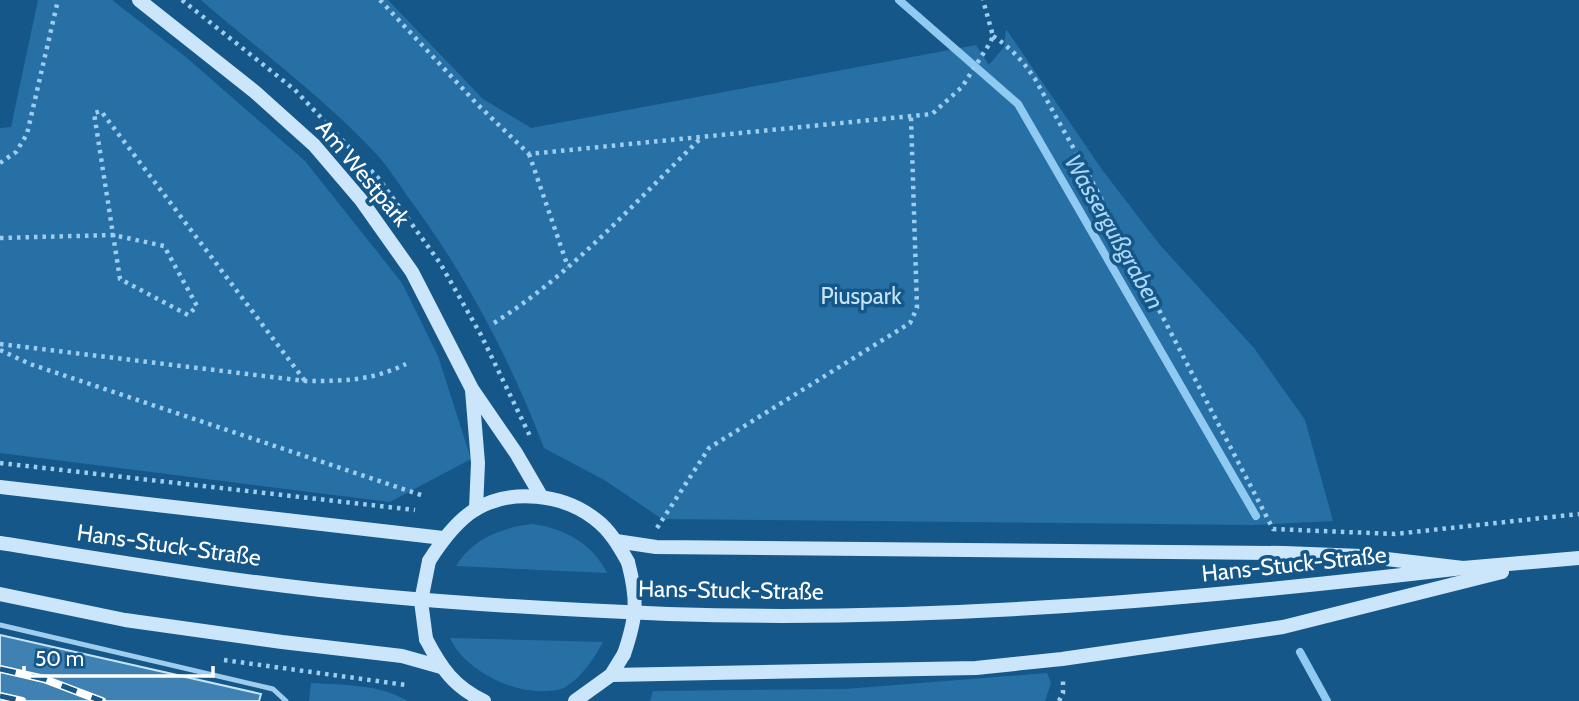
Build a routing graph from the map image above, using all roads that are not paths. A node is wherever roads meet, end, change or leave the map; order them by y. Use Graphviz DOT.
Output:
graph roads {
  1 [pos="139,0"];
  2 [pos="471,389"];
  3 [pos="0,487"];
  4 [pos="541,496"];
  5 [pos="476,509"];
  6 [pos="443,538"];
  7 [pos="617,541"];
  8 [pos="0,543"];
  9 [pos="1579,558"];
  10 [pos="1538,563"];
  11 [pos="1463,568"];
  12 [pos="0,594"];
  13 [pos="0,625"];
  14 [pos="441,667"];
  15 [pos="611,675"];
  16 [pos="286,701"];
  17 [pos="484,701"];
  18 [pos="575,701"];
  1 -- 2 [label="main road, Am Westpark"];
  2 -- 4 [label="main road, Am Westpark"];
  2 -- 5 [label="main road, Am Westpark"];
  3 -- 6 [label="main road"];
  4 -- 5 [label="main road"];
  4 -- 7 [label="main road"];
  5 -- 6 [label="main road"];
  6 -- 14 [label="main road, bridge"];
  7 -- 11 [label="main road"];
  7 -- 15 [label="main road, bridge"];
  8 -- 11 [label="main road, Hans-Stuck-Straße"];
  9 -- 10 [label="main road"];
  10 -- 11 [label="main road"];
  10 -- 15 [label="main road"];
  12 -- 14 [label="main road"];
  13 -- 16 [label="lane"];
  14 -- 17 [label="main road"];
  15 -- 18 [label="main road"];
}
